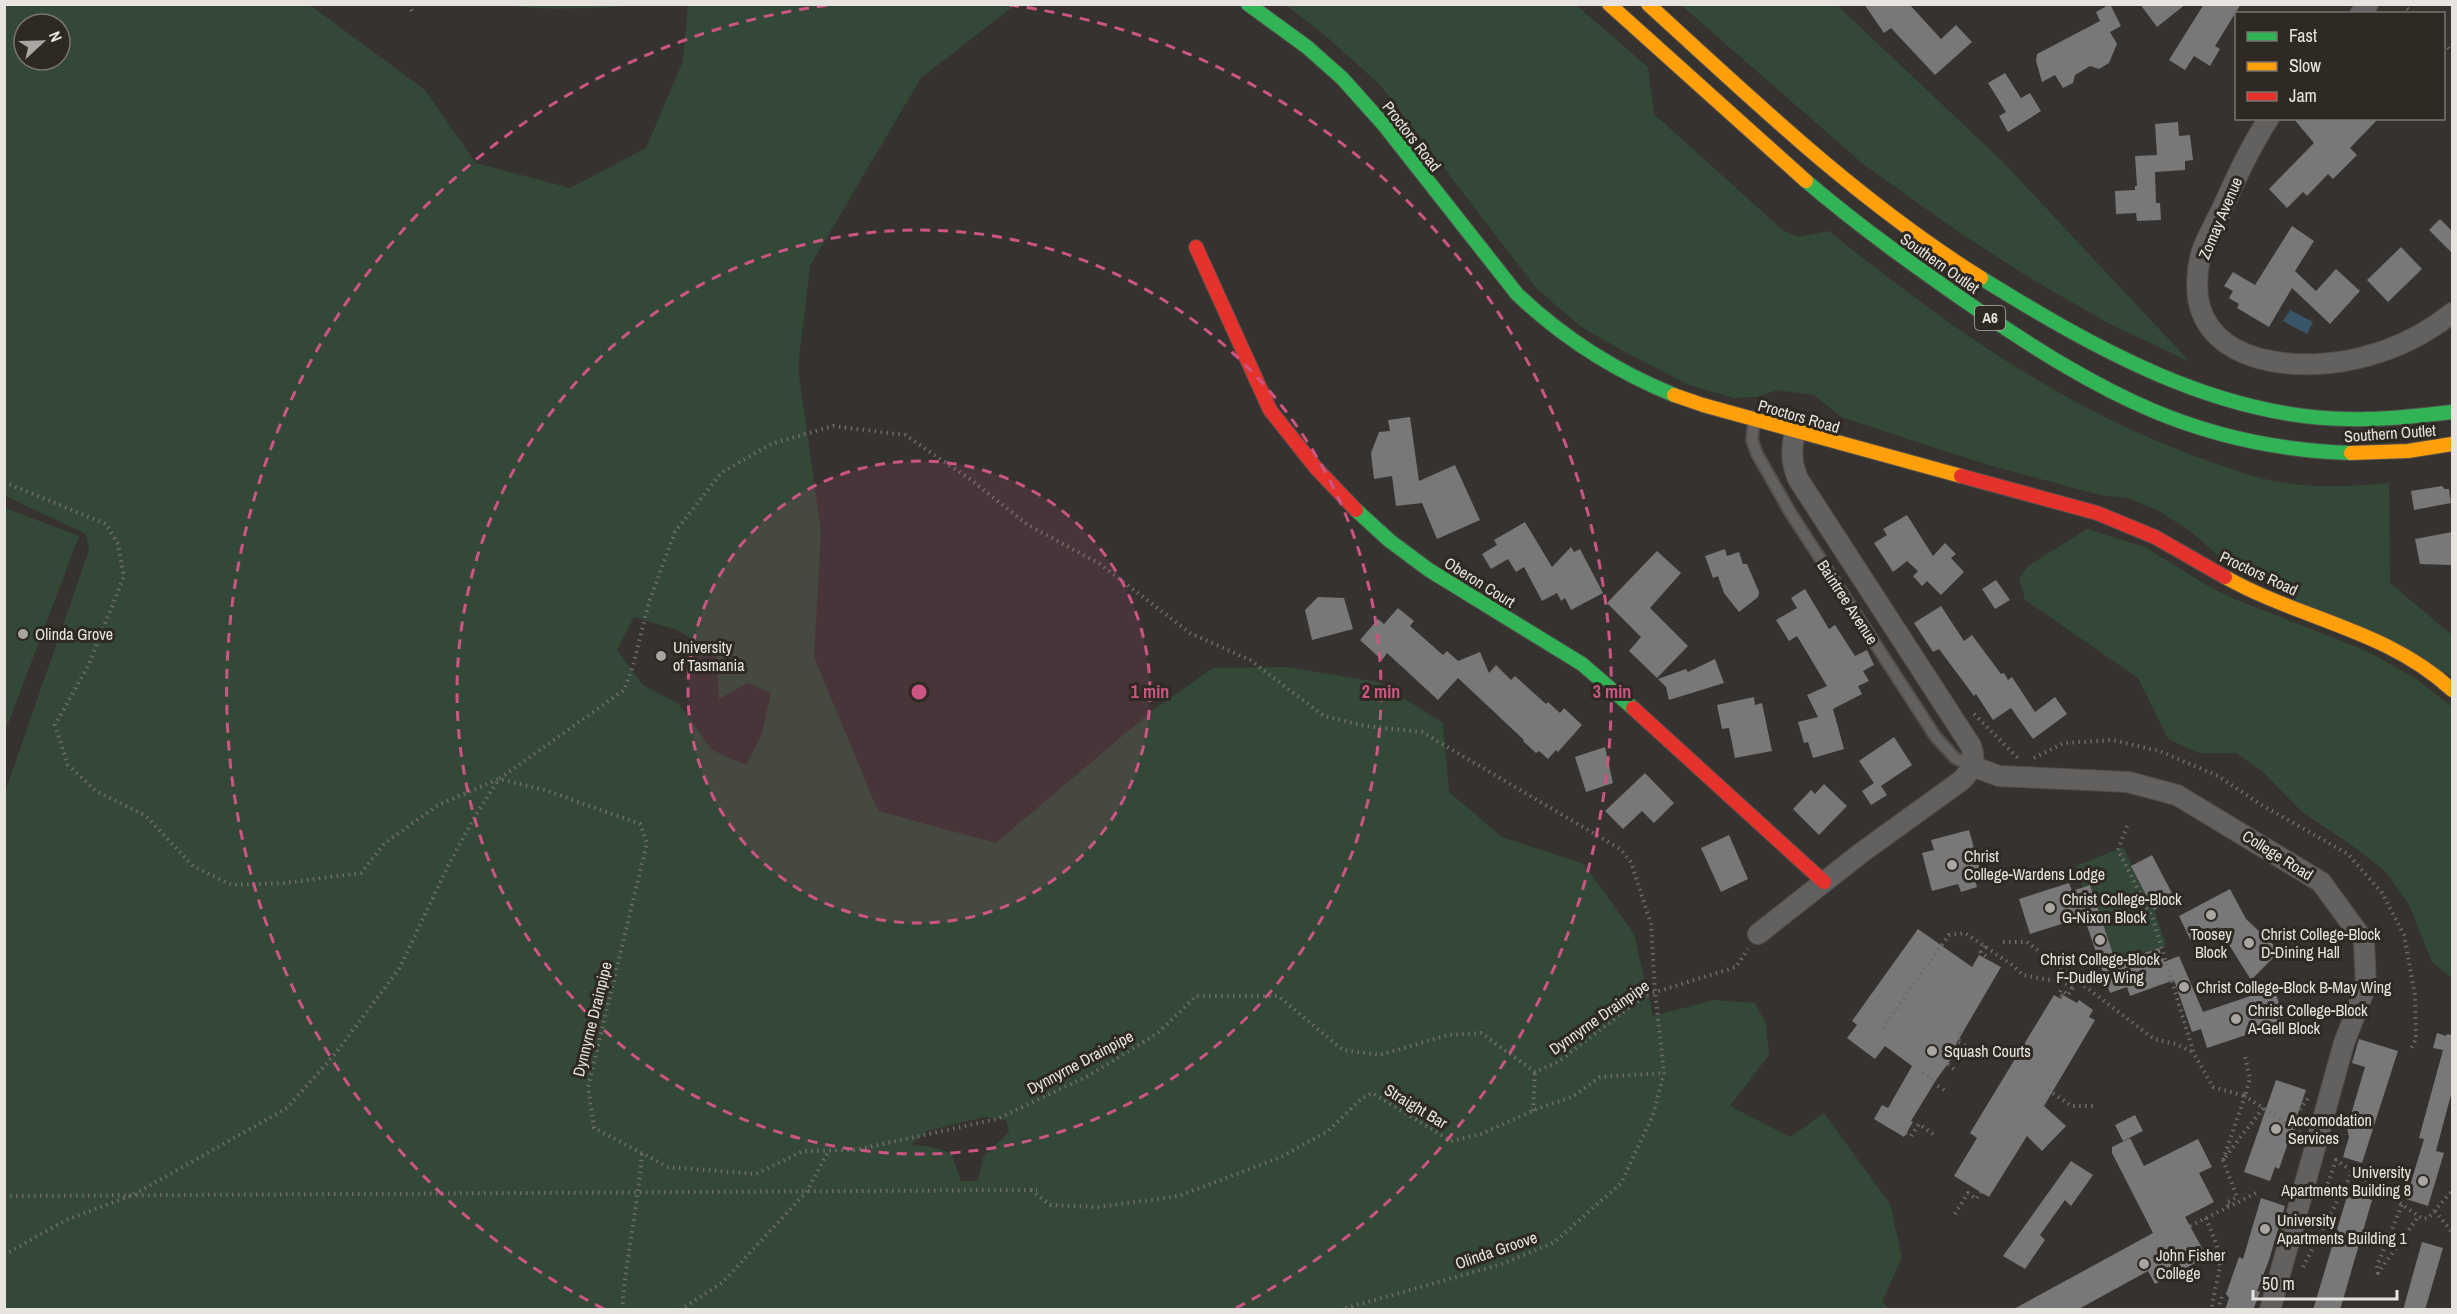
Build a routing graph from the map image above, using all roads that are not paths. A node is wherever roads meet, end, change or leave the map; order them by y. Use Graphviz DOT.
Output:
graph roads {
  1 [pos="1248,4"];
  2 [pos="1609,4"];
  3 [pos="1648,4"];
  4 [pos="2269,120"];
  5 [pos="1196,247"];
  6 [pos="2452,313"];
  7 [pos="2452,412"];
  8 [pos="1754,420"];
  9 [pos="1795,432"];
  10 [pos="2452,444"];
  11 [pos="2452,690"];
  12 [pos="1972,766"];
  13 [pos="1824,882"];
  14 [pos="1758,934"];
  15 [pos="2270,1310"];
  1 -- 8 [label="main road, Proctors Road"];
  2 -- 10 [label="main road, Southern Outlet / A6"];
  3 -- 7 [label="main road, Southern Outlet / A6"];
  4 -- 6 [label="street, Zomay Avenue"];
  5 -- 13 [label="main road, Oberon Court"];
  8 -- 9 [label="main road, Proctors Road"];
  8 -- 12 [label="lane, Baintree Avenue"];
  9 -- 11 [label="main road, Proctors Road"];
  9 -- 12 [label="street, Baintree Avenue"];
  12 -- 13 [label="street"];
  12 -- 15 [label="street, College Road"];
  13 -- 14 [label="street"];
}
